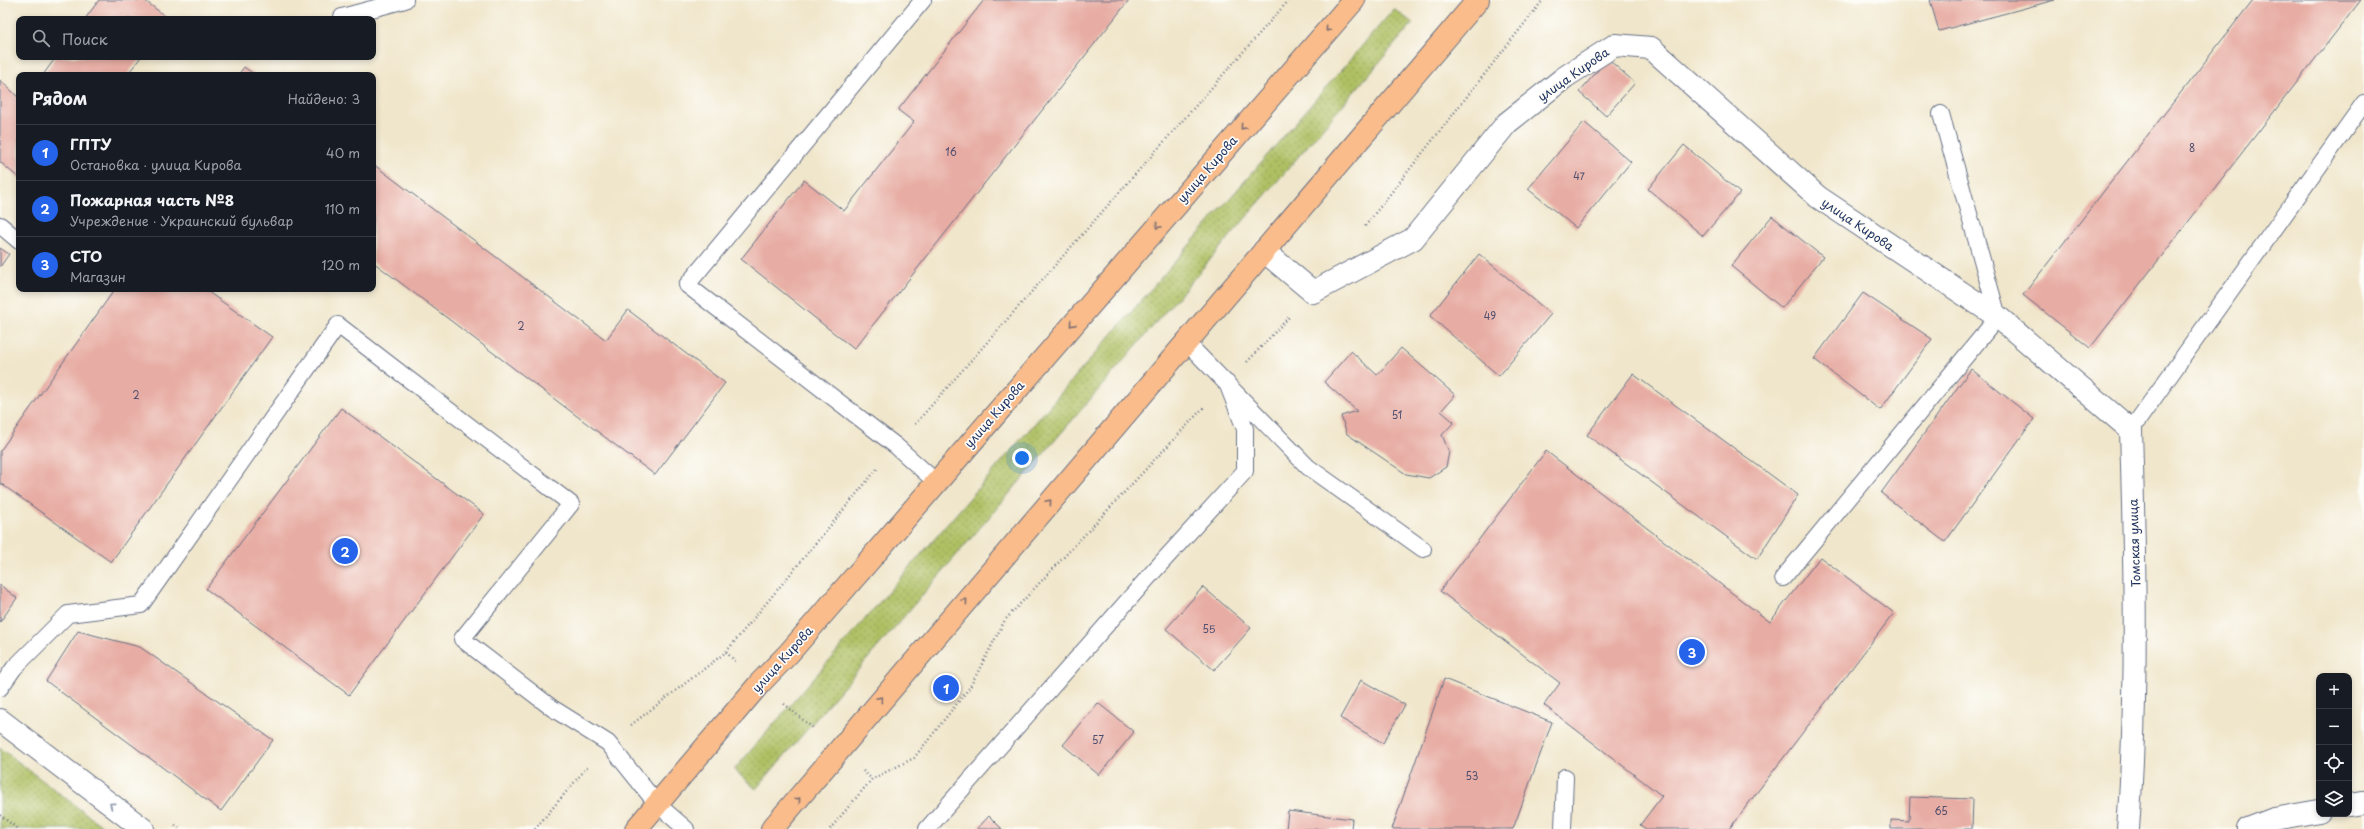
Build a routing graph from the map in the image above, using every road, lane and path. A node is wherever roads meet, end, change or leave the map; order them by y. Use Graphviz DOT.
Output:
graph roads {
  1 [pos="405,0"];
  2 [pos="923,0"];
  3 [pos="1289,0"];
  4 [pos="1354,0"];
  5 [pos="1478,0"];
  6 [pos="1543,0"];
  7 [pos="346,16"];
  8 [pos="2364,103"];
  9 [pos="1941,114"];
  10 [pos="0,225"];
  11 [pos="1361,231"];
  12 [pos="16,239"];
  13 [pos="1264,251"];
  14 [pos="1312,292"];
  15 [pos="1998,317"];
  16 [pos="1186,342"];
  17 [pos="1227,383"];
  18 [pos="2131,430"];
  19 [pos="896,446"];
  20 [pos="935,481"];
  21 [pos="1423,549"];
  22 [pos="1783,578"];
  23 [pos="726,652"];
  24 [pos="760,683"];
  25 [pos="0,688"];
  26 [pos="0,720"];
  27 [pos="608,743"];
  28 [pos="838,749"];
  29 [pos="1565,777"];
  30 [pos="872,779"];
  31 [pos="2364,803"];
  32 [pos="657,804"];
  33 [pos="2352,805"];
  34 [pos="2316,812"];
  35 [pos="0,815"];
  36 [pos="18,829"];
  37 [pos="143,829"];
  38 [pos="535,829"];
  39 [pos="636,829"];
  40 [pos="686,829"];
  41 [pos="772,829"];
  42 [pos="830,829"];
  43 [pos="927,829"];
  44 [pos="1563,829"];
  45 [pos="2128,829"];
  46 [pos="2248,829"];
  1 -- 7 [label="lane"];
  2 -- 19 [label="lane"];
  3 -- 19 [label="path"];
  4 -- 20 [label="main road, улица Кирова, one-way"];
  5 -- 13 [label="main road"];
  6 -- 11 [label="path"];
  8 -- 18 [label="lane"];
  9 -- 15 [label="lane"];
  10 -- 12 [label="lane"];
  13 -- 14 [label="street"];
  13 -- 16 [label="main road"];
  14 -- 15 [label="street, улица Кирова"];
  14 -- 17 [label="path"];
  15 -- 18 [label="street"];
  15 -- 22 [label="lane"];
  16 -- 17 [label="lane"];
  28 -- 16 [label="main road, one-way"];
  17 -- 21 [label="lane"];
  17 -- 30 [label="path"];
  17 -- 43 [label="lane"];
  18 -- 45 [label="street, Томская улица"];
  19 -- 20 [label="lane"];
  19 -- 23 [label="path"];
  20 -- 24 [label="main road, улица Кирова"];
  23 -- 24 [label="path"];
  23 -- 27 [label="path"];
  24 -- 28 [label="path"];
  24 -- 32 [label="main road, улица Кирова"];
  25 -- 27 [label="lane"];
  37 -- 26 [label="street, one-way"];
  27 -- 32 [label="lane"];
  27 -- 38 [label="path"];
  28 -- 30 [label="path"];
  41 -- 28 [label="main road, one-way"];
  29 -- 44 [label="lane"];
  30 -- 42 [label="path"];
  31 -- 33 [label="street"];
  32 -- 39 [label="main road, улица Кирова"];
  32 -- 40 [label="lane"];
  34 -- 46 [label="street"];
  35 -- 36 [label="path"];
}
